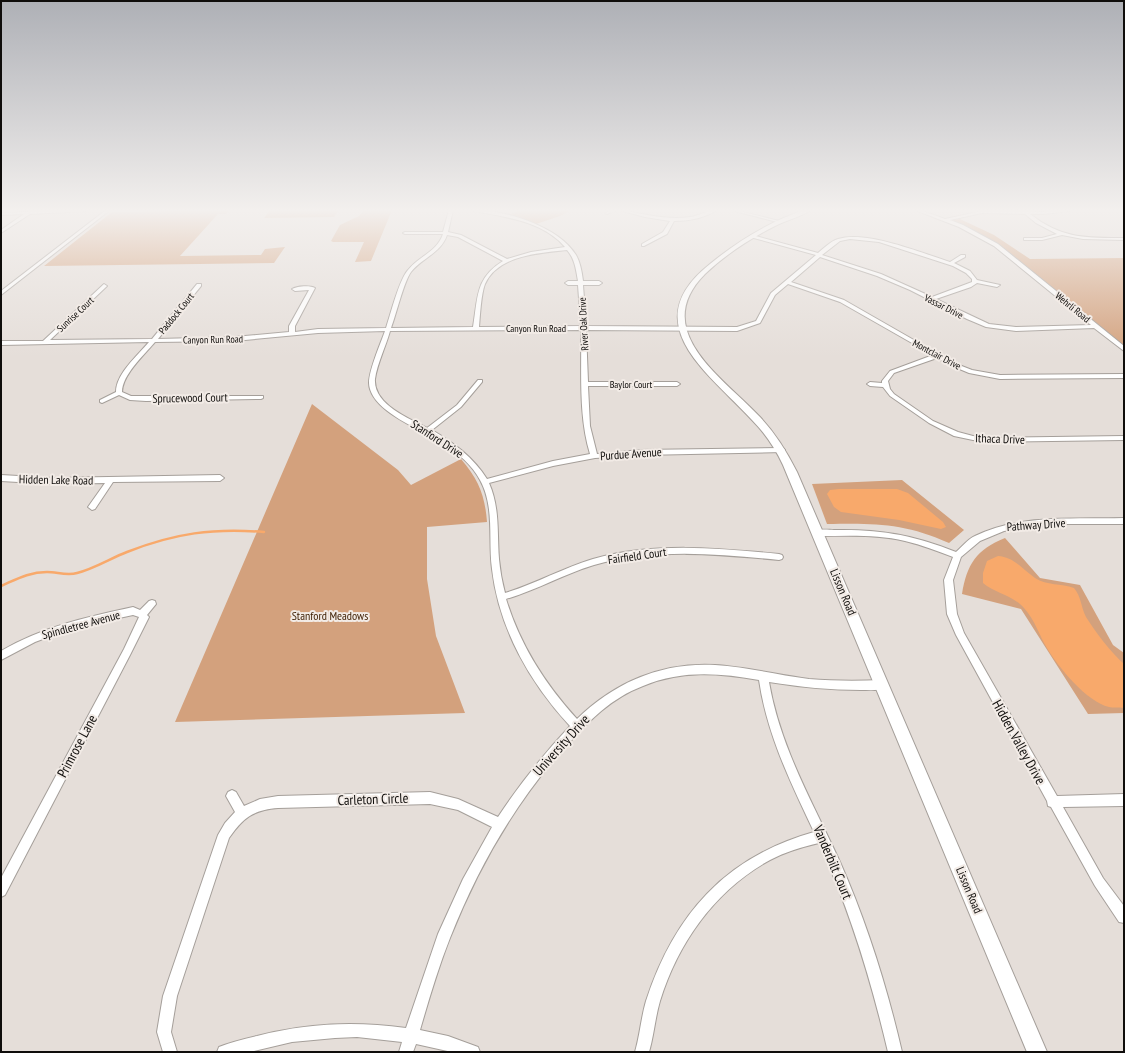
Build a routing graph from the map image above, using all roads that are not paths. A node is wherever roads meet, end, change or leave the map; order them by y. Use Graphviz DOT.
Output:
graph roads {
  1 [pos="45,259"];
  2 [pos="422,259"];
  3 [pos="504,259"];
  4 [pos="512,259"];
  5 [pos="574,259"];
  6 [pos="720,259"];
  7 [pos="814,259"];
  8 [pos="831,259"];
  9 [pos="935,259"];
  10 [pos="958,259"];
  11 [pos="1013,259"];
  12 [pos="507,261"];
  13 [pos="407,263"];
  14 [pos="415,264"];
  15 [pos="950,264"];
  16 [pos="975,281"];
  17 [pos="787,282"];
  18 [pos="568,284"];
  19 [pos="580,284"];
  20 [pos="599,284"];
  21 [pos="199,285"];
  22 [pos="997,285"];
  23 [pos="104,286"];
  24 [pos="295,289"];
  25 [pos="1,293"];
  26 [pos="930,299"];
  27 [pos="1096,326"];
  28 [pos="476,328"];
  29 [pos="584,328"];
  30 [pos="683,328"];
  31 [pos="388,329"];
  32 [pos="292,333"];
  33 [pos="154,341"];
  34 [pos="46,342"];
  35 [pos="1,343"];
  36 [pos="1124,349"];
  37 [pos="937,356"];
  38 [pos="1124,376"];
  39 [pos="480,381"];
  40 [pos="585,384"];
  41 [pos="677,384"];
  42 [pos="870,384"];
  43 [pos="885,385"];
  44 [pos="119,393"];
  45 [pos="262,397"];
  46 [pos="102,401"];
  47 [pos="428,430"];
  48 [pos="1124,438"];
  49 [pos="781,450"];
  50 [pos="594,456"];
  51 [pos="1,478"];
  52 [pos="220,478"];
  53 [pos="111,480"];
  54 [pos="485,482"];
  55 [pos="92,508"];
  56 [pos="1124,521"];
  57 [pos="818,533"];
  58 [pos="956,555"];
  59 [pos="779,558"];
  60 [pos="502,598"];
  61 [pos="152,604"];
  62 [pos="142,614"];
  63 [pos="1,656"];
  64 [pos="763,676"];
  65 [pos="882,684"];
  66 [pos="577,726"];
  67 [pos="232,796"];
  68 [pos="1124,800"];
  69 [pos="1052,802"];
  70 [pos="242,813"];
  71 [pos="500,825"];
  72 [pos="822,836"];
  73 [pos="1,891"];
  74 [pos="1124,917"];
  75 [pos="411,1036"];
  76 [pos="170,1052"];
  77 [pos="224,1052"];
  78 [pos="406,1052"];
  79 [pos="473,1052"];
  80 [pos="642,1052"];
  81 [pos="895,1052"];
  82 [pos="1037,1052"];
  1 -- 25 [label="street"];
  2 -- 14 [label="street, Stanford Drive"];
  3 -- 12 [label="street"];
  4 -- 12 [label="street"];
  5 -- 19 [label="street, River Oak Drive"];
  6 -- 30 [label="street, Lisson Road"];
  7 -- 17 [label="street, Canyon Run Road"];
  8 -- 26 [label="street, Vassar Drive"];
  9 -- 15 [label="street, Canyon Run Road"];
  10 -- 15 [label="street"];
  11 -- 27 [label="street, Wehrli Road"];
  12 -- 28 [label="street"];
  13 -- 14 [label="street"];
  14 -- 31 [label="street, Stanford Drive"];
  15 -- 16 [label="street, Canyon Run Road"];
  16 -- 22 [label="street"];
  16 -- 26 [label="street"];
  17 -- 30 [label="street, Canyon Run Road"];
  17 -- 37 [label="street, Montclair Drive"];
  18 -- 19 [label="street"];
  19 -- 20 [label="street"];
  19 -- 29 [label="street, River Oak Drive"];
  21 -- 33 [label="street, Paddock Court"];
  23 -- 34 [label="street, Sunrise Court"];
  24 -- 32 [label="street"];
  26 -- 27 [label="street, Vassar Drive"];
  27 -- 36 [label="street, Wehrli Road"];
  28 -- 29 [label="street, Canyon Run Road"];
  28 -- 31 [label="street, Canyon Run Road"];
  29 -- 30 [label="street, Canyon Run Road"];
  29 -- 40 [label="street, River Oak Drive"];
  30 -- 49 [label="street, Lisson Road"];
  31 -- 32 [label="street, Canyon Run Road"];
  31 -- 47 [label="street, Stanford Drive"];
  32 -- 33 [label="street, Canyon Run Road"];
  33 -- 34 [label="street, Canyon Run Road"];
  33 -- 44 [label="street"];
  34 -- 35 [label="street, Canyon Run Road"];
  37 -- 38 [label="street, Montclair Drive"];
  37 -- 43 [label="street"];
  39 -- 47 [label="street"];
  40 -- 41 [label="street, Baylor Court"];
  40 -- 50 [label="street, River Oak Drive"];
  42 -- 43 [label="street"];
  43 -- 48 [label="street, Ithaca Drive"];
  44 -- 45 [label="street, Sprucewood Court"];
  44 -- 46 [label="street"];
  47 -- 54 [label="street, Stanford Drive"];
  49 -- 50 [label="street, Purdue Avenue"];
  49 -- 57 [label="street, Lisson Road"];
  50 -- 54 [label="street, Purdue Avenue"];
  51 -- 53 [label="street, Hidden Lake Road"];
  52 -- 53 [label="street, Hidden Lake Road"];
  53 -- 55 [label="street, Hidden Lake Road"];
  54 -- 60 [label="street, Stanford Drive"];
  56 -- 58 [label="street, Pathway Drive"];
  57 -- 58 [label="street"];
  57 -- 65 [label="street, Lisson Road"];
  58 -- 69 [label="street, Hidden Valley Drive"];
  59 -- 60 [label="street, Fairfield Court"];
  60 -- 66 [label="street, Stanford Drive"];
  61 -- 62 [label="street, Primrose Lane"];
  62 -- 63 [label="street, Spindletree Avenue"];
  62 -- 73 [label="street, Primrose Lane"];
  64 -- 65 [label="street, University Drive"];
  64 -- 66 [label="street, University Drive"];
  64 -- 72 [label="street, Vanderbilt Court"];
  65 -- 82 [label="street, Lisson Road"];
  66 -- 71 [label="street, University Drive"];
  67 -- 70 [label="street"];
  68 -- 69 [label="street"];
  69 -- 74 [label="street, Hidden Valley Drive"];
  70 -- 71 [label="street, Carleton Circle"];
  70 -- 76 [label="street, Carleton Circle"];
  71 -- 75 [label="street, University Drive"];
  72 -- 80 [label="street"];
  72 -- 81 [label="street, Vanderbilt Court"];
  75 -- 77 [label="street"];
  75 -- 78 [label="street, University Drive"];
  75 -- 79 [label="street"];
}
